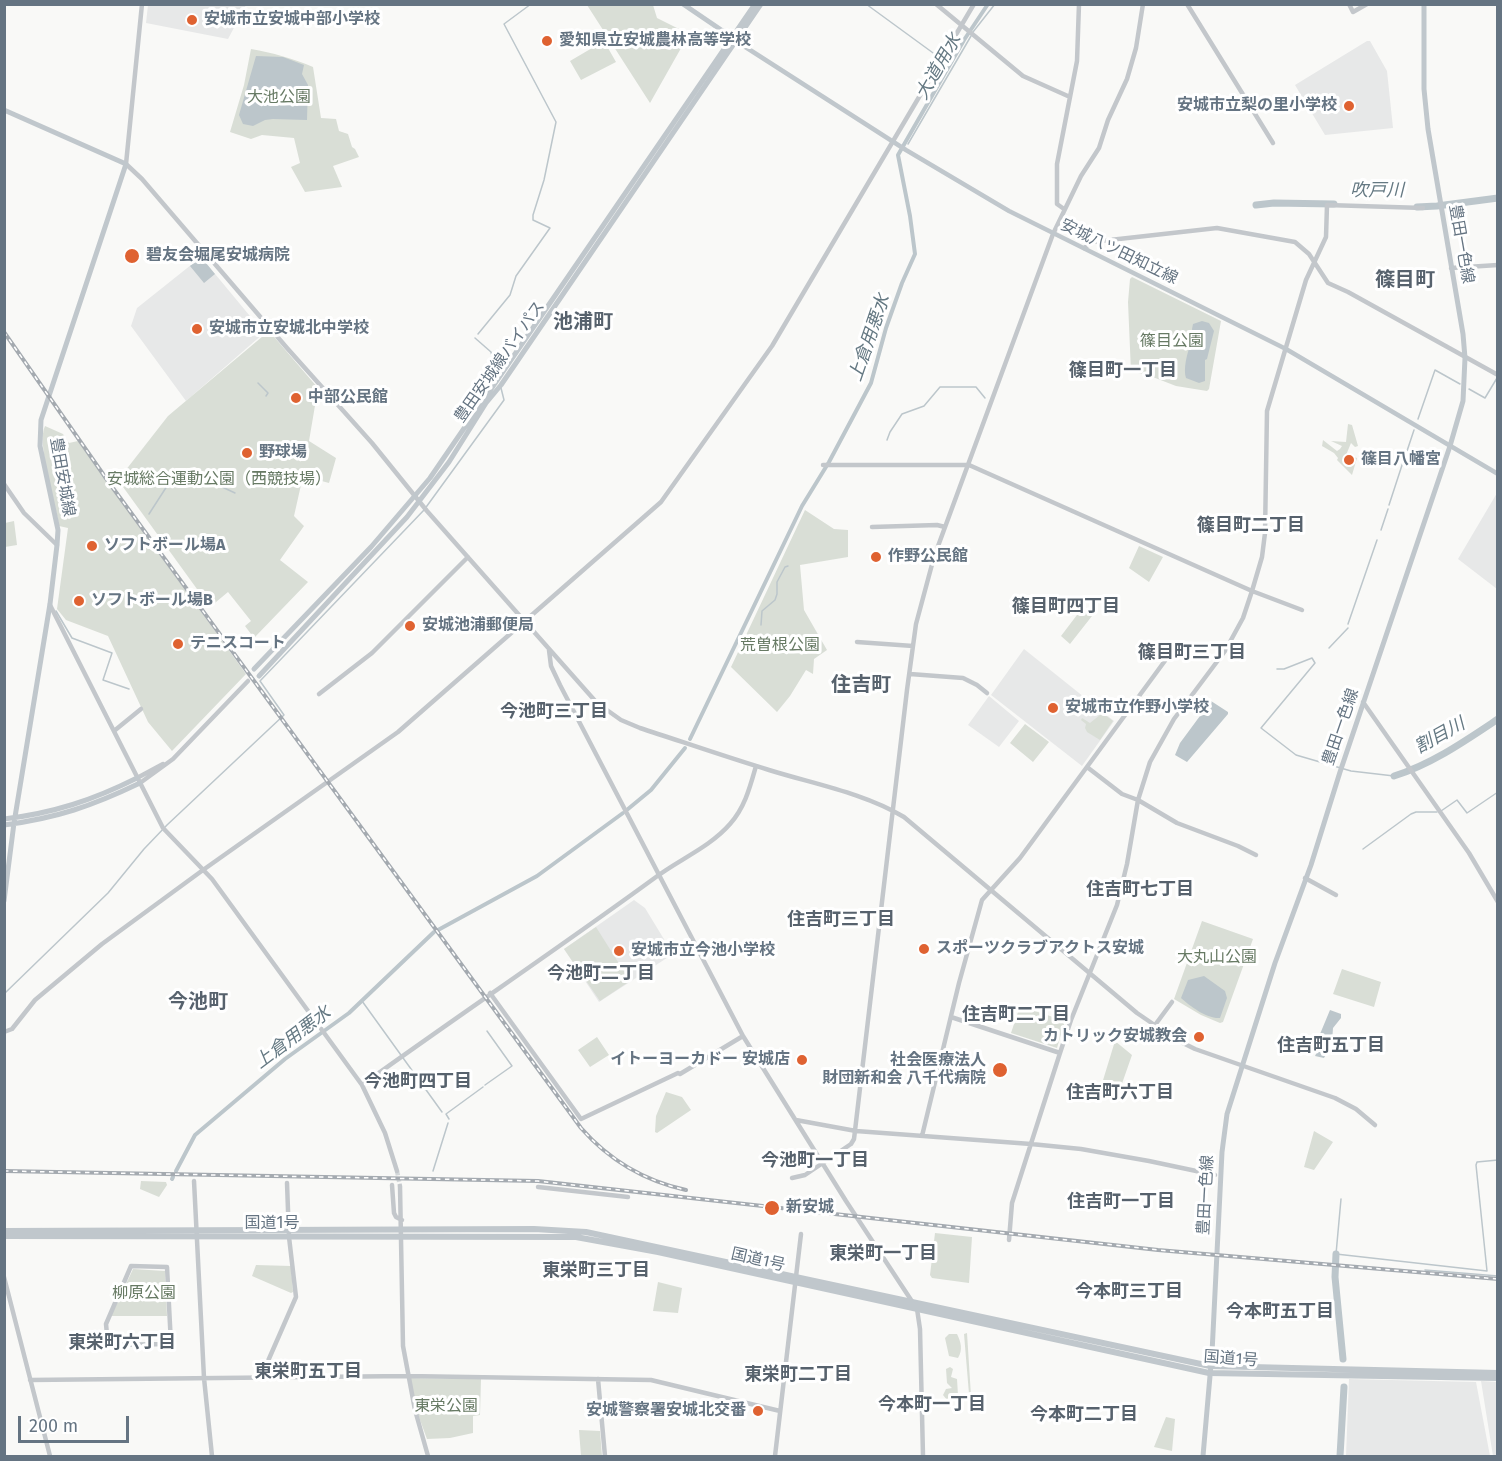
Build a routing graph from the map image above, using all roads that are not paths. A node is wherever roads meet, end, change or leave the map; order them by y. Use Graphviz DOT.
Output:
graph roads {
  1 [pos="142,4"];
  2 [pos="683,4"];
  3 [pos="754,4"];
  4 [pos="761,4"];
  5 [pos="936,4"];
  6 [pos="975,4"];
  7 [pos="1079,4"];
  8 [pos="1143,4"];
  9 [pos="1187,4"];
  10 [pos="1349,4"];
  11 [pos="1367,4"];
  12 [pos="1424,4"];
  13 [pos="964,27"];
  14 [pos="734,39"];
  15 [pos="1070,97"];
  16 [pos="4,110"];
  17 [pos="894,141"];
  18 [pos="1273,143"];
  19 [pos="126,164"];
  20 [pos="1423,208"];
  21 [pos="1064,209"];
  22 [pos="1053,234"];
  23 [pos="1084,248"];
  24 [pos="1314,263"];
  25 [pos="1497,265"];
  26 [pos="1451,268"];
  27 [pos="1286,349"];
  28 [pos="1465,358"];
  29 [pos="1497,375"];
  30 [pos="1450,446"];
  31 [pos="826,465"];
  32 [pos="969,465"];
  33 [pos="1497,474"];
  34 [pos="6,487"];
  35 [pos="418,498"];
  36 [pos="872,527"];
  37 [pos="945,527"];
  38 [pos="57,545"];
  39 [pos="468,557"];
  40 [pos="1252,591"];
  41 [pos="50,604"];
  42 [pos="1302,610"];
  43 [pos="525,622"];
  44 [pos="857,642"];
  45 [pos="913,646"];
  46 [pos="549,650"];
  47 [pos="1167,658"];
  48 [pos="254,669"];
  49 [pos="910,674"];
  50 [pos="259,676"];
  51 [pos="248,681"];
  52 [pos="987,693"];
  53 [pos="319,694"];
  54 [pos="1363,702"];
  55 [pos="141,709"];
  56 [pos="114,731"];
  57 [pos="756,766"];
  58 [pos="1087,766"];
  59 [pos="138,780"];
  60 [pos="1138,800"];
  61 [pos="893,810"];
  62 [pos="4,819"];
  63 [pos="14,821"];
  64 [pos="4,825"];
  65 [pos="1256,855"];
  66 [pos="203,870"];
  67 [pos="659,875"];
  68 [pos="1305,878"];
  69 [pos="990,889"];
  70 [pos="1336,895"];
  71 [pos="4,901"];
  72 [pos="1497,902"];
  73 [pos="1091,972"];
  74 [pos="490,993"];
  75 [pos="1172,1002"];
  76 [pos="951,1017"];
  77 [pos="1155,1025"];
  78 [pos="4,1032"];
  79 [pos="743,1036"];
  80 [pos="1060,1053"];
  81 [pos="1243,1067"];
  82 [pos="362,1085"];
  83 [pos="796,1120"];
  84 [pos="1375,1125"];
  85 [pos="856,1131"];
  86 [pos="922,1136"];
  87 [pos="1031,1144"];
  88 [pos="822,1163"];
  89 [pos="397,1171"];
  90 [pos="1215,1175"];
  91 [pos="792,1178"];
  92 [pos="194,1180"];
  93 [pos="287,1183"];
  94 [pos="392,1185"];
  95 [pos="400,1186"];
  96 [pos="538,1187"];
  97 [pos="628,1197"];
  98 [pos="402,1220"];
  99 [pos="4,1231"];
  100 [pos="402,1233"];
  101 [pos="197,1234"];
  102 [pos="289,1234"];
  103 [pos="801,1234"];
  104 [pos="4,1236"];
  105 [pos="1009,1240"];
  106 [pos="4,1277"];
  107 [pos="795,1279"];
  108 [pos="912,1301"];
  109 [pos="917,1308"];
  110 [pos="171,1344"];
  111 [pos="1210,1366"];
  112 [pos="1209,1373"];
  113 [pos="1497,1373"];
  114 [pos="407,1376"];
  115 [pos="261,1377"];
  116 [pos="204,1378"];
  117 [pos="1497,1378"];
  118 [pos="598,1379"];
  119 [pos="30,1380"];
  120 [pos="780,1411"];
  121 [pos="50,1456"];
  122 [pos="212,1456"];
  123 [pos="428,1456"];
  124 [pos="605,1456"];
  125 [pos="775,1456"];
  126 [pos="923,1456"];
  127 [pos="1203,1456"];
  1 -- 19 [label="street"];
  2 -- 14 [label="main road"];
  3 -- 14 [label="main road"];
  4 -- 14 [label="main road"];
  5 -- 13 [label="street"];
  6 -- 13 [label="street"];
  7 -- 15 [label="street"];
  8 -- 21 [label="street"];
  9 -- 18 [label="street"];
  10 -- 11 [label="street"];
  12 -- 26 [label="main road, 豊田一色線"];
  13 -- 15 [label="street"];
  13 -- 17 [label="street"];
  14 -- 17 [label="main road, 安城八ツ田知立線"];
  14 -- 35 [label="main road, 豊田安城線バイパス"];
  15 -- 21 [label="street"];
  16 -- 19 [label="main road"];
  17 -- 22 [label="main road, 安城八ツ田知立線"];
  17 -- 43 [label="street"];
  19 -- 35 [label="street"];
  19 -- 38 [label="main road, 豊田安城線"];
  20 -- 24 [label="street"];
  21 -- 22 [label="street"];
  22 -- 23 [label="main road, 安城八ツ田知立線"];
  22 -- 32 [label="street"];
  23 -- 24 [label="street"];
  23 -- 27 [label="main road, 安城八ツ田知立線"];
  24 -- 27 [label="street"];
  24 -- 28 [label="street"];
  25 -- 26 [label="street"];
  26 -- 28 [label="main road, 豊田一色線"];
  27 -- 30 [label="main road, 安城八ツ田知立線"];
  27 -- 40 [label="street"];
  28 -- 29 [label="street"];
  28 -- 30 [label="main road, 豊田一色線"];
  30 -- 33 [label="main road, 安城八ツ田知立線"];
  30 -- 54 [label="main road, 豊田一色線"];
  31 -- 32 [label="street"];
  32 -- 37 [label="street"];
  32 -- 40 [label="street"];
  34 -- 38 [label="street"];
  35 -- 39 [label="street"];
  35 -- 48 [label="main road, 豊田安城線バイパス"];
  35 -- 50 [label="main road, 豊田安城線バイパス"];
  36 -- 37 [label="street"];
  37 -- 45 [label="street"];
  38 -- 41 [label="main road, 豊田安城線"];
  39 -- 43 [label="street"];
  39 -- 53 [label="street"];
  40 -- 42 [label="street"];
  40 -- 60 [label="street"];
  41 -- 56 [label="street"];
  41 -- 63 [label="main road, 豊田安城線"];
  43 -- 46 [label="street"];
  43 -- 66 [label="street"];
  44 -- 45 [label="street"];
  45 -- 49 [label="street"];
  46 -- 57 [label="street"];
  46 -- 67 [label="street"];
  47 -- 58 [label="street"];
  49 -- 52 [label="street"];
  49 -- 61 [label="street"];
  51 -- 59 [label="street"];
  54 -- 68 [label="main road, 豊田一色線"];
  54 -- 72 [label="street"];
  55 -- 56 [label="street"];
  56 -- 59 [label="street"];
  57 -- 61 [label="street"];
  57 -- 67 [label="street"];
  58 -- 60 [label="street"];
  58 -- 69 [label="street"];
  59 -- 63 [label="main road"];
  59 -- 66 [label="street"];
  60 -- 65 [label="street"];
  60 -- 73 [label="street"];
  61 -- 69 [label="street"];
  61 -- 85 [label="street"];
  62 -- 63 [label="main road"];
  63 -- 64 [label="main road"];
  63 -- 71 [label="main road, 豊田安城線"];
  66 -- 78 [label="street"];
  66 -- 82 [label="street"];
  67 -- 74 [label="street"];
  67 -- 79 [label="street"];
  68 -- 70 [label="street"];
  68 -- 81 [label="main road, 豊田一色線"];
  69 -- 73 [label="street"];
  69 -- 76 [label="street"];
  73 -- 77 [label="street"];
  73 -- 80 [label="street"];
  74 -- 79 [label="street"];
  74 -- 82 [label="street"];
  75 -- 77 [label="street"];
  76 -- 80 [label="street"];
  76 -- 86 [label="street"];
  77 -- 81 [label="street"];
  79 -- 83 [label="street"];
  80 -- 87 [label="street"];
  81 -- 84 [label="street"];
  81 -- 111 [label="main road, 豊田一色線"];
  82 -- 89 [label="street"];
  83 -- 85 [label="street"];
  83 -- 88 [label="street"];
  85 -- 86 [label="street"];
  85 -- 88 [label="street"];
  86 -- 87 [label="street"];
  87 -- 90 [label="street"];
  87 -- 105 [label="street"];
  88 -- 91 [label="street"];
  88 -- 108 [label="street"];
  92 -- 101 [label="street"];
  93 -- 102 [label="street"];
  94 -- 98 [label="street"];
  95 -- 98 [label="street"];
  96 -- 97 [label="street"];
  98 -- 100 [label="street"];
  99 -- 101 [label="highway, 国道1号"];
  100 -- 102 [label="highway, 国道1号"];
  100 -- 107 [label="highway, 国道1号"];
  100 -- 114 [label="street"];
  101 -- 102 [label="highway, 国道1号"];
  101 -- 104 [label="highway, 国道1号"];
  101 -- 116 [label="street"];
  102 -- 115 [label="street"];
  103 -- 107 [label="street"];
  106 -- 119 [label="street"];
  107 -- 108 [label="highway, 国道1号"];
  107 -- 109 [label="highway, 国道1号"];
  107 -- 120 [label="street"];
  108 -- 109 [label="street"];
  108 -- 111 [label="highway, 国道1号"];
  109 -- 112 [label="highway, 国道1号"];
  109 -- 126 [label="street"];
  110 -- 110 [label="street"];
  111 -- 112 [label="main road, 豊田一色線"];
  111 -- 113 [label="highway, 国道1号"];
  112 -- 117 [label="highway, 国道1号"];
  112 -- 127 [label="main road, 豊田一色線"];
  114 -- 115 [label="street"];
  114 -- 118 [label="street"];
  114 -- 123 [label="street"];
  115 -- 116 [label="street"];
  116 -- 119 [label="street"];
  116 -- 122 [label="street"];
  118 -- 120 [label="street"];
  118 -- 124 [label="street"];
  119 -- 121 [label="street"];
  120 -- 125 [label="street"];
}
